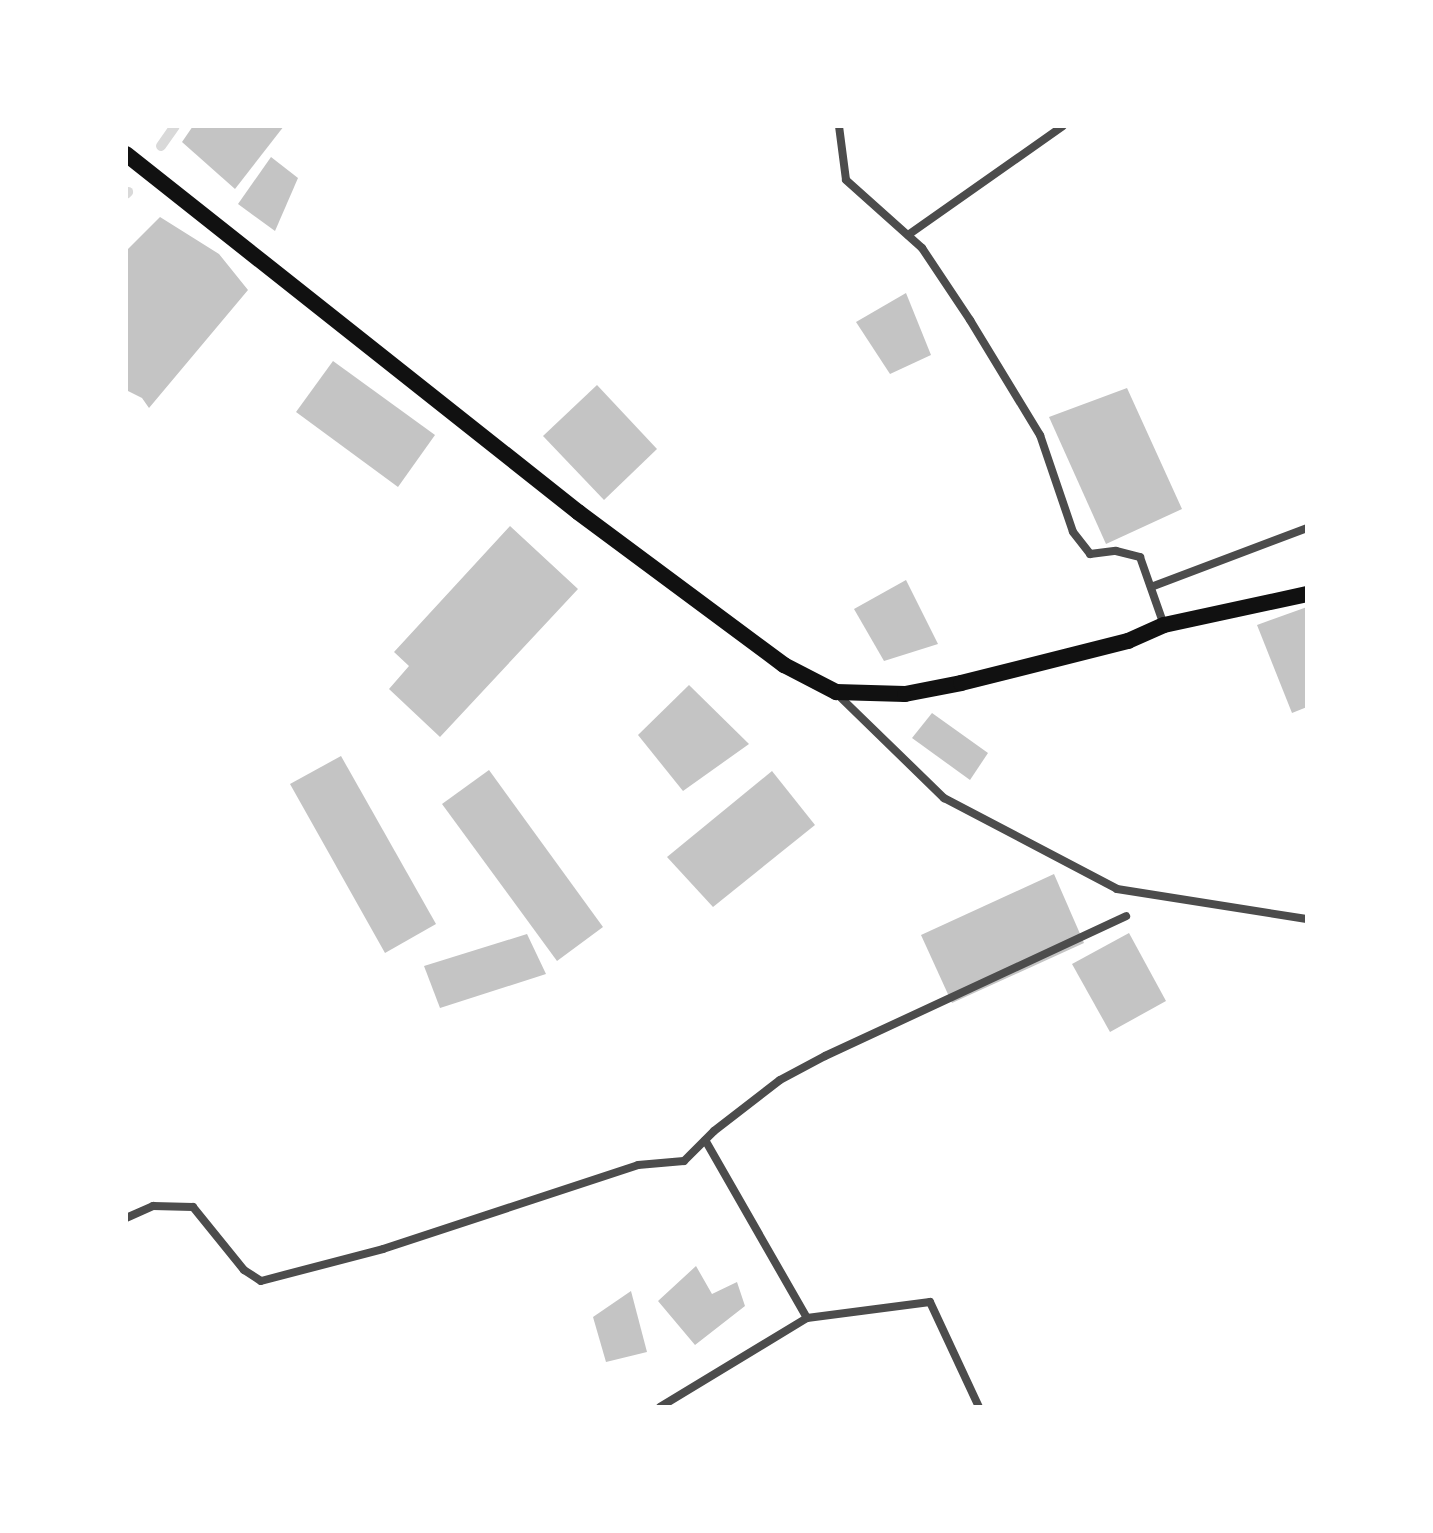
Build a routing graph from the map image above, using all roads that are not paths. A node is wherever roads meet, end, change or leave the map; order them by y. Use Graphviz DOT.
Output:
graph roads {
  1 [pos="839,126"];
  2 [pos="1063,126"];
  3 [pos="126,154"];
  4 [pos="908,235"];
  5 [pos="1307,528"];
  6 [pos="1151,587"];
  7 [pos="1307,594"];
  8 [pos="1164,625"];
  9 [pos="836,692"];
  10 [pos="1126,916"];
  11 [pos="1307,919"];
  12 [pos="705,1140"];
  13 [pos="126,1218"];
  14 [pos="807,1318"];
  15 [pos="660,1407"];
  16 [pos="979,1407"];
  1 -- 4 [label="street"];
  2 -- 4 [label="street"];
  3 -- 9 [label="main road"];
  4 -- 6 [label="street"];
  5 -- 6 [label="street"];
  6 -- 8 [label="street"];
  7 -- 8 [label="main road"];
  8 -- 9 [label="main road"];
  9 -- 11 [label="street"];
  10 -- 12 [label="street"];
  12 -- 13 [label="street"];
  12 -- 14 [label="street"];
  14 -- 15 [label="street"];
  14 -- 16 [label="street"];
}
